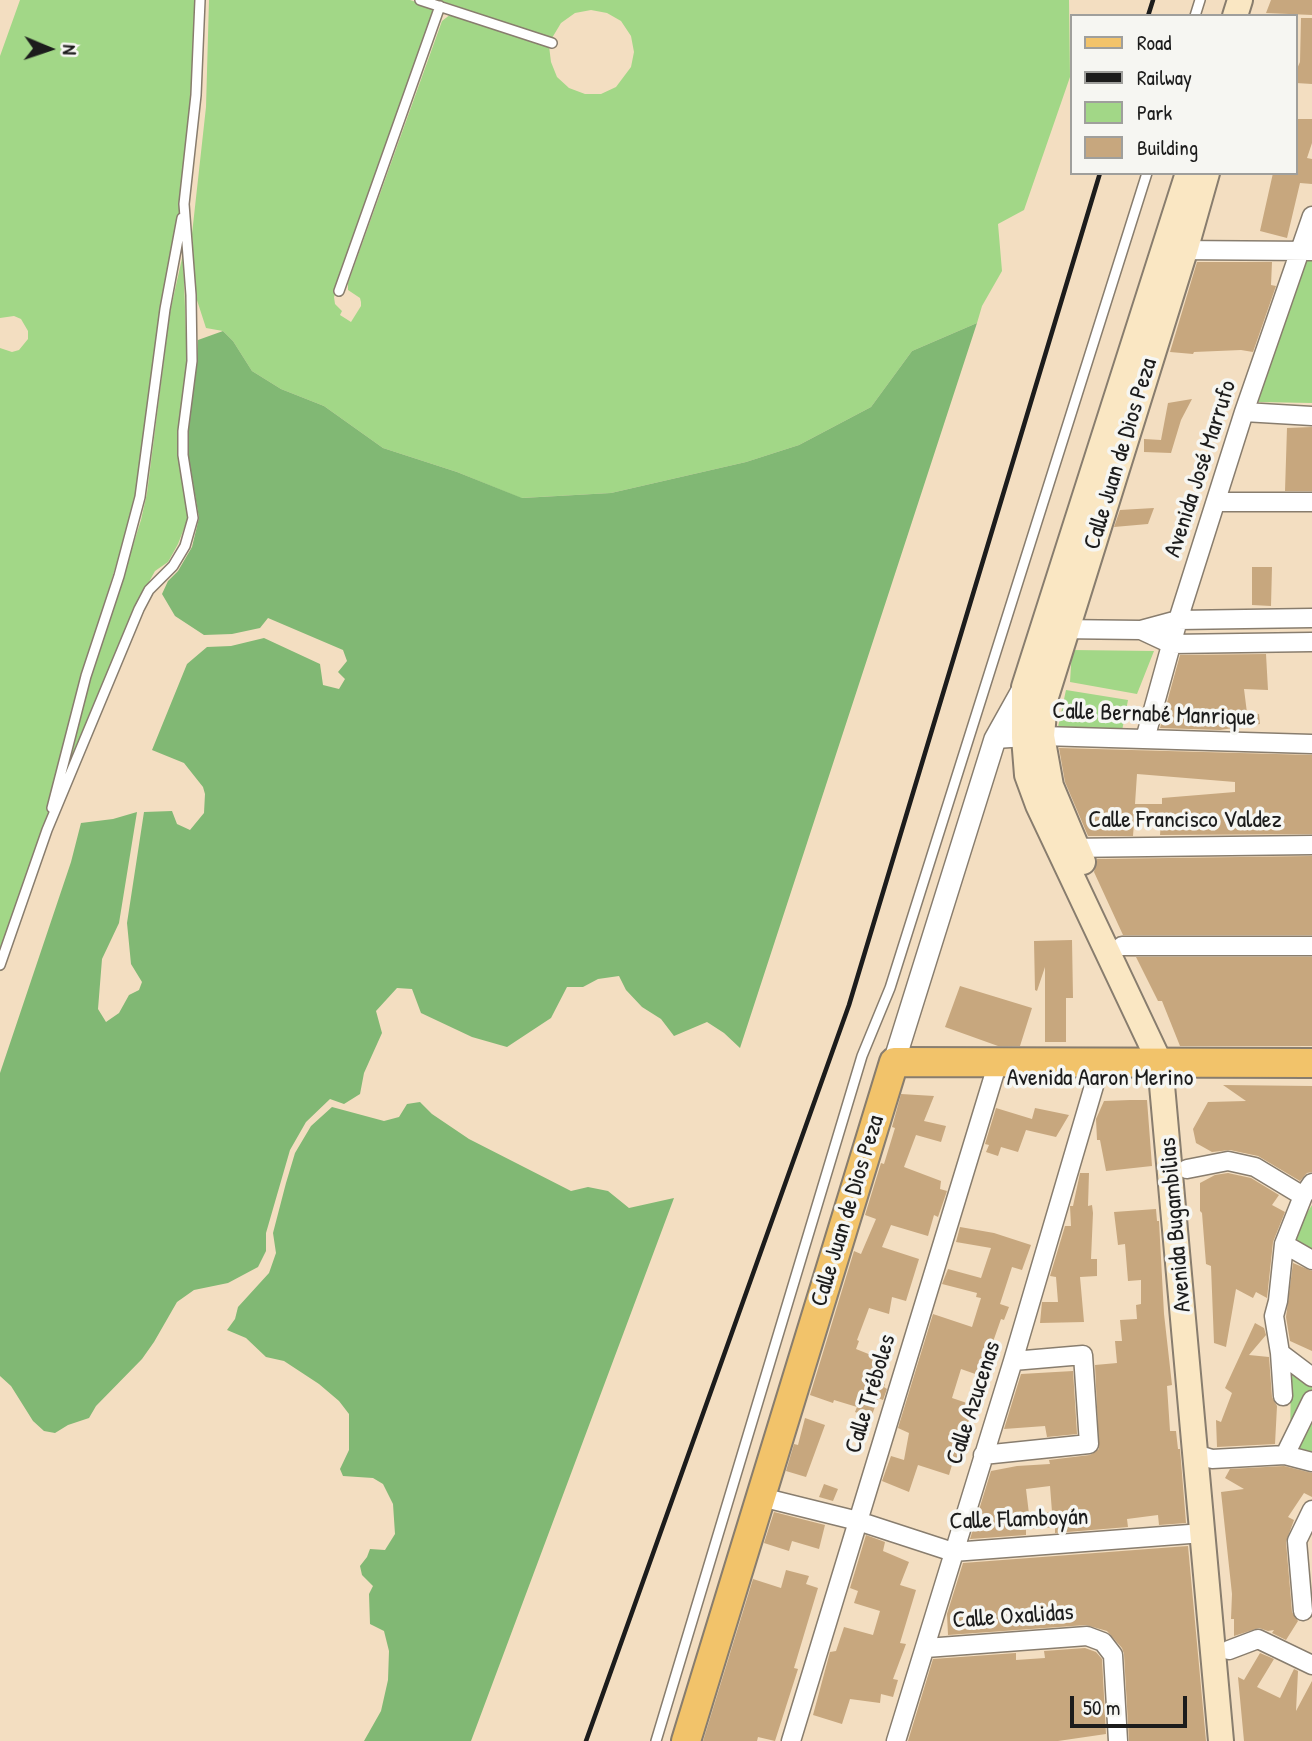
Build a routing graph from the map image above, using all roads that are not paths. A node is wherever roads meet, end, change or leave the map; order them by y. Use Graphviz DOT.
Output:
graph roads {
  1 [pos="200,0"];
  2 [pos="421,0"];
  3 [pos="440,6"];
  4 [pos="552,43"];
  5 [pos="1146,175"];
  6 [pos="1188,175"];
  7 [pos="1206,175"];
  8 [pos="184,204"];
  9 [pos="1312,216"];
  10 [pos="1175,250"];
  11 [pos="1306,251"];
  12 [pos="338,291"];
  13 [pos="1244,412"];
  14 [pos="1312,416"];
  15 [pos="1216,502"];
  16 [pos="1312,502"];
  17 [pos="1312,618"];
  18 [pos="1178,620"];
  19 [pos="1055,628"];
  20 [pos="1141,629"];
  21 [pos="1312,642"];
  22 [pos="1171,644"];
  23 [pos="1024,687"];
  24 [pos="1033,736"];
  25 [pos="995,739"];
  26 [pos="1145,739"];
  27 [pos="1312,744"];
  28 [pos="47,830"];
  29 [pos="1312,845"];
  30 [pos="1067,848"];
  31 [pos="1122,946"];
  32 [pos="1312,946"];
  33 [pos="0,965"];
  34 [pos="1312,1063"];
  35 [pos="891,1070"];
  36 [pos="996,1070"];
  37 [pos="1169,1071"];
  38 [pos="1096,1079"];
  39 [pos="1312,1080"];
  40 [pos="1187,1169"];
  41 [pos="1307,1189"];
  42 [pos="1284,1244"];
  43 [pos="1312,1260"];
  44 [pos="1280,1353"];
  45 [pos="1013,1361"];
  46 [pos="1312,1377"];
  47 [pos="1283,1396"];
  48 [pos="1312,1400"];
  49 [pos="983,1455"];
  50 [pos="1285,1455"];
  51 [pos="1204,1457"];
  52 [pos="1312,1462"];
  53 [pos="761,1497"];
  54 [pos="1312,1510"];
  55 [pos="858,1521"];
  56 [pos="1202,1533"];
  57 [pos="953,1552"];
  58 [pos="1305,1578"];
  59 [pos="1303,1611"];
  60 [pos="1312,1644"];
  61 [pos="926,1648"];
  62 [pos="1229,1650"];
  63 [pos="1308,1663"];
  64 [pos="1228,1730"];
  65 [pos="656,1741"];
  66 [pos="686,1741"];
  67 [pos="791,1741"];
  68 [pos="896,1741"];
  69 [pos="1114,1741"];
  1 -- 8 [label="lane"];
  2 -- 3 [label="lane"];
  3 -- 4 [label="lane"];
  3 -- 12 [label="lane"];
  5 -- 65 [label="lane"];
  6 -- 10 [label="main road, Calle Juan de Dios Peza"];
  7 -- 10 [label="main road, Calle Juan de Dios Peza"];
  8 -- 28 [label="lane"];
  8 -- 28 [label="lane"];
  9 -- 11 [label="street, Avenida José Marrufo"];
  10 -- 11 [label="street"];
  10 -- 19 [label="main road, Calle Juan de Dios Peza"];
  11 -- 13 [label="street, Avenida José Marrufo"];
  13 -- 14 [label="street"];
  13 -- 15 [label="street, Avenida José Marrufo"];
  15 -- 16 [label="street"];
  15 -- 18 [label="street, Avenida José Marrufo"];
  17 -- 18 [label="street"];
  18 -- 20 [label="street"];
  18 -- 22 [label="street, Avenida José Marrufo"];
  19 -- 20 [label="street"];
  19 -- 23 [label="main road, Calle Juan de Dios Peza"];
  19 -- 24 [label="main road, Calle Juan de Dios Peza"];
  20 -- 22 [label="street"];
  21 -- 22 [label="street"];
  22 -- 26 [label="street, Avenida José Marrufo"];
  23 -- 24 [label="main road, Calle Juan de Dios Peza"];
  23 -- 25 [label="street, Calle Juan de Dios Peza"];
  24 -- 25 [label="street, Calle Bernabé Manrique"];
  24 -- 26 [label="street, Calle Bernabé Manrique"];
  24 -- 30 [label="main road, Avenida Bugambilias"];
  25 -- 35 [label="street, Calle Juan de Dios Peza"];
  26 -- 27 [label="street, Calle Bernabé Manrique"];
  28 -- 33 [label="lane"];
  29 -- 30 [label="street, Calle Francisco Valdez"];
  30 -- 31 [label="main road, Avenida Bugambilias"];
  30 -- 37 [label="main road, Avenida Bugambilias"];
  31 -- 32 [label="street"];
  31 -- 37 [label="main road, Avenida Bugambilias"];
  34 -- 37 [label="main road, Avenida Aaron Merino"];
  35 -- 36 [label="main road, Avenida Aaron Merino"];
  35 -- 53 [label="main road, Calle Juan de Dios Peza"];
  36 -- 37 [label="main road, Avenida Aaron Merino"];
  36 -- 38 [label="main road, Avenida Aaron Merino"];
  36 -- 55 [label="street, Calle Tréboles"];
  37 -- 38 [label="main road, Avenida Aaron Merino"];
  37 -- 39 [label="main road, Avenida Aaron Merino"];
  37 -- 40 [label="main road, Avenida Bugambilias"];
  37 -- 51 [label="main road, Avenida Bugambilias"];
  38 -- 45 [label="street, Calle Azucenas"];
  40 -- 41 [label="street"];
  40 -- 51 [label="main road, Avenida Bugambilias"];
  41 -- 42 [label="street"];
  42 -- 43 [label="street"];
  42 -- 44 [label="street"];
  44 -- 46 [label="street"];
  44 -- 47 [label="street"];
  45 -- 49 [label="street, Calle Azucenas"];
  45 -- 49 [label="street"];
  48 -- 50 [label="street"];
  49 -- 57 [label="street, Calle Azucenas"];
  50 -- 51 [label="street"];
  50 -- 52 [label="street"];
  51 -- 56 [label="main road, Avenida Bugambilias"];
  51 -- 62 [label="main road, Avenida Bugambilias"];
  53 -- 55 [label="street, Calle Flamboyán"];
  53 -- 66 [label="main road, Calle Juan de Dios Peza"];
  54 -- 58 [label="street"];
  55 -- 57 [label="street, Calle Flamboyán"];
  55 -- 67 [label="street, Calle Tréboles"];
  56 -- 57 [label="street, Calle Flamboyán"];
  56 -- 64 [label="main road, Avenida Bugambilias"];
  57 -- 61 [label="street, Calle Azucenas"];
  58 -- 59 [label="street"];
  60 -- 63 [label="street"];
  61 -- 68 [label="street, Calle Azucenas"];
  61 -- 69 [label="street, Calle Oxalidas"];
  62 -- 63 [label="street"];
  62 -- 64 [label="main road, Avenida Bugambilias"];
}
